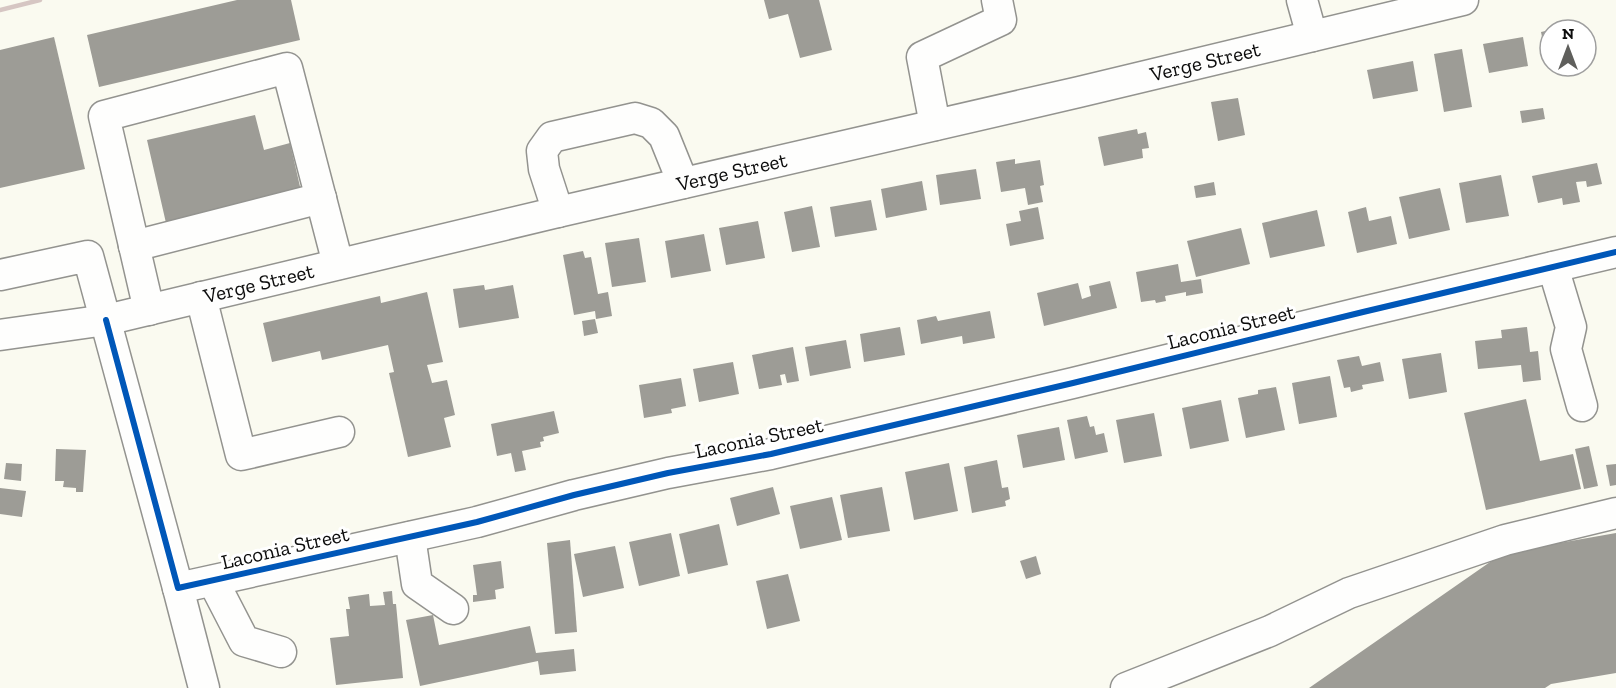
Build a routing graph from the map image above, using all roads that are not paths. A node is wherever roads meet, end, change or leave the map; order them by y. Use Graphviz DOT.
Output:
graph roads {
  1 [pos="997,0"];
  2 [pos="1302,0"];
  3 [pos="1463,0"];
  4 [pos="1362,11"];
  5 [pos="1312,36"];
  6 [pos="935,125"];
  7 [pos="682,183"];
  8 [pos="321,198"];
  9 [pos="558,212"];
  10 [pos="134,246"];
  11 [pos="1616,252"];
  12 [pos="338,264"];
  13 [pos="1553,267"];
  14 [pos="0,275"];
  15 [pos="201,297"];
  16 [pos="149,310"];
  17 [pos="106,320"];
  18 [pos="0,335"];
  19 [pos="1582,406"];
  20 [pos="339,432"];
  21 [pos="1616,513"];
  22 [pos="410,537"];
  23 [pos="213,581"];
  24 [pos="178,588"];
  25 [pos="453,609"];
  26 [pos="281,652"];
  27 [pos="204,688"];
  28 [pos="1126,688"];
  1 -- 6 [label="street"];
  2 -- 5 [label="street"];
  3 -- 4 [label="street, Verge Street"];
  4 -- 5 [label="street, Verge Street"];
  5 -- 6 [label="street, Verge Street"];
  6 -- 7 [label="street, Verge Street"];
  7 -- 9 [label="street, Verge Street"];
  7 -- 9 [label="street"];
  8 -- 10 [label="street"];
  8 -- 10 [label="street"];
  8 -- 12 [label="street"];
  9 -- 12 [label="street, Verge Street"];
  10 -- 16 [label="street"];
  11 -- 13 [label="street, Laconia Street"];
  12 -- 15 [label="street, Verge Street"];
  13 -- 19 [label="street"];
  13 -- 22 [label="street, Laconia Street"];
  14 -- 17 [label="street"];
  15 -- 16 [label="street, Verge Street"];
  15 -- 20 [label="street"];
  16 -- 17 [label="street, Verge Street"];
  17 -- 18 [label="street, Verge Street"];
  17 -- 24 [label="street"];
  21 -- 28 [label="street"];
  22 -- 23 [label="street, Laconia Street"];
  22 -- 25 [label="street"];
  23 -- 24 [label="street, Laconia Street"];
  23 -- 26 [label="street"];
  24 -- 27 [label="street"];
}
